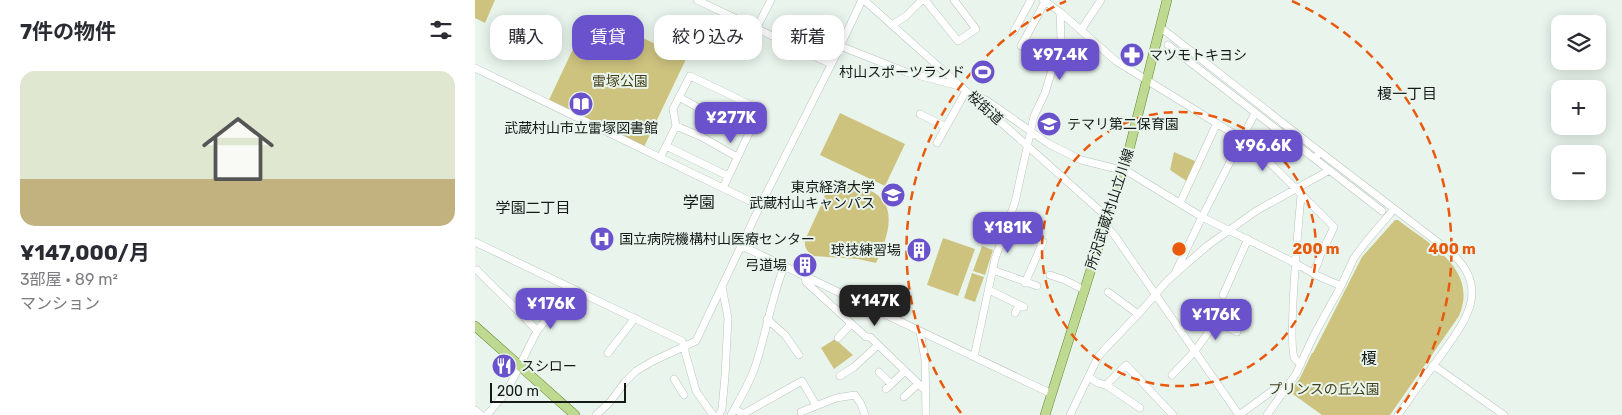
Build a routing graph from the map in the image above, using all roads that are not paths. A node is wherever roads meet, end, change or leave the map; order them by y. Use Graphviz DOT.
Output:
graph roads {
  1 [pos="697,0"];
  2 [pos="771,0"];
  3 [pos="863,0"];
  4 [pos="923,0"];
  5 [pos="954,0"];
  6 [pos="1031,0"];
  7 [pos="1057,0"];
  8 [pos="1101,0"];
  9 [pos="1167,0"];
  10 [pos="1044,1"];
  11 [pos="1058,10"];
  12 [pos="762,17"];
  13 [pos="892,25"];
  14 [pos="1160,27"];
  15 [pos="1081,30"];
  16 [pos="1014,31"];
  17 [pos="844,38"];
  18 [pos="1168,45"];
  19 [pos="1021,46"];
  20 [pos="844,48"];
  21 [pos="833,60"];
  22 [pos="831,64"];
  23 [pos="475,68"];
  24 [pos="1216,71"];
  25 [pos="1211,78"];
  26 [pos="1147,82"];
  27 [pos="966,91"];
  28 [pos="679,97"];
  29 [pos="1255,113"];
  30 [pos="920,114"];
  31 [pos="1217,124"];
  32 [pos="676,126"];
  33 [pos="945,127"];
  34 [pos="750,131"];
  35 [pos="1032,131"];
  36 [pos="1243,139"];
  37 [pos="937,143"];
  38 [pos="666,146"];
  39 [pos="1028,147"];
  40 [pos="1320,152"];
  41 [pos="737,157"];
  42 [pos="660,158"];
  43 [pos="1315,159"];
  44 [pos="1121,169"];
  45 [pos="1329,170"];
  46 [pos="728,176"];
  47 [pos="723,188"];
  48 [pos="1296,189"];
  49 [pos="1301,195"];
  50 [pos="1180,203"];
  51 [pos="760,206"];
  52 [pos="1394,210"];
  53 [pos="1382,211"];
  54 [pos="1107,217"];
  55 [pos="1202,217"];
  56 [pos="1104,226"];
  57 [pos="1229,230"];
  58 [pos="1036,239"];
  59 [pos="1248,239"];
  60 [pos="475,242"];
  61 [pos="741,246"];
  62 [pos="1295,263"];
  63 [pos="784,267"];
  64 [pos="477,270"];
  65 [pos="993,270"];
  66 [pos="1176,271"];
  67 [pos="1313,273"];
  68 [pos="1050,275"];
  69 [pos="805,276"];
  70 [pos="1025,283"];
  71 [pos="722,286"];
  72 [pos="1037,286"];
  73 [pos="1341,286"];
  74 [pos="569,287"];
  75 [pos="989,290"];
  76 [pos="1084,290"];
  77 [pos="1108,292"];
  78 [pos="1155,294"];
  79 [pos="1223,295"];
  80 [pos="1015,313"];
  81 [pos="1138,314"];
  82 [pos="635,318"];
  83 [pos="767,319"];
  84 [pos="851,324"];
  85 [pos="475,326"];
  86 [pos="537,331"];
  87 [pos="920,332"];
  88 [pos="1237,332"];
  89 [pos="838,338"];
  90 [pos="878,344"];
  91 [pos="684,347"];
  92 [pos="1195,351"];
  93 [pos="608,353"];
  94 [pos="799,355"];
  95 [pos="974,357"];
  96 [pos="1301,364"];
  97 [pos="1433,365"];
  98 [pos="519,366"];
  99 [pos="905,371"];
  100 [pos="879,372"];
  101 [pos="1171,375"];
  102 [pos="841,376"];
  103 [pos="1089,377"];
  104 [pos="674,379"];
  105 [pos="694,384"];
  106 [pos="918,384"];
  107 [pos="1107,385"];
  108 [pos="926,392"];
  109 [pos="1283,393"];
  110 [pos="1052,394"];
  111 [pos="903,397"];
  112 [pos="816,405"];
  113 [pos="1140,408"];
  114 [pos="475,410"];
  115 [pos="733,412"];
  116 [pos="801,412"];
  117 [pos="481,415"];
  118 [pos="487,415"];
  119 [pos="575,415"];
  120 [pos="596,415"];
  121 [pos="714,415"];
  122 [pos="865,415"];
  123 [pos="926,415"];
  124 [pos="1045,415"];
  125 [pos="1070,415"];
  126 [pos="1173,415"];
  127 [pos="1239,415"];
  128 [pos="1267,415"];
  129 [pos="1398,415"];
  130 [pos="1503,415"];
  1 -- 22 [label="street"];
  2 -- 12 [label="street"];
  3 -- 13 [label="street, 桜街道"];
  3 -- 17 [label="street"];
  4 -- 5 [label="street"];
  4 -- 13 [label="street"];
  6 -- 16 [label="street"];
  7 -- 11 [label="street"];
  8 -- 15 [label="street"];
  9 -- 14 [label="main road, 所沢武蔵村山立川線"];
  10 -- 11 [label="street"];
  10 -- 19 [label="street"];
  11 -- 15 [label="street"];
  11 -- 35 [label="street"];
  13 -- 27 [label="street, 桜街道"];
  14 -- 24 [label="street"];
  14 -- 26 [label="main road, 所沢武蔵村山立川線"];
  15 -- 26 [label="street"];
  18 -- 25 [label="street"];
  20 -- 27 [label="street"];
  21 -- 22 [label="street"];
  22 -- 51 [label="street"];
  23 -- 42 [label="street"];
  24 -- 25 [label="street"];
  24 -- 40 [label="street"];
  25 -- 29 [label="street"];
  26 -- 31 [label="street"];
  26 -- 44 [label="main road, 所沢武蔵村山立川線"];
  27 -- 33 [label="street"];
  27 -- 35 [label="street"];
  27 -- 39 [label="street, 桜街道"];
  28 -- 32 [label="street"];
  28 -- 34 [label="street"];
  28 -- 34 [label="street"];
  29 -- 36 [label="street"];
  29 -- 43 [label="street"];
  30 -- 33 [label="street"];
  31 -- 36 [label="street"];
  31 -- 50 [label="street"];
  32 -- 38 [label="street"];
  32 -- 41 [label="street"];
  33 -- 37 [label="street"];
  34 -- 41 [label="street"];
  35 -- 39 [label="street"];
  35 -- 44 [label="street"];
  36 -- 48 [label="street"];
  36 -- 55 [label="street"];
  38 -- 42 [label="street"];
  38 -- 46 [label="street"];
  39 -- 54 [label="street, 桜街道"];
  39 -- 65 [label="street"];
  40 -- 43 [label="street"];
  40 -- 52 [label="street"];
  41 -- 46 [label="street"];
  42 -- 47 [label="street"];
  43 -- 45 [label="street"];
  44 -- 50 [label="street"];
  44 -- 54 [label="main road, 所沢武蔵村山立川線"];
  45 -- 48 [label="street"];
  45 -- 53 [label="street"];
  46 -- 47 [label="street"];
  47 -- 51 [label="street"];
  48 -- 49 [label="street"];
  48 -- 57 [label="street"];
  49 -- 62 [label="street"];
  49 -- 67 [label="street"];
  50 -- 55 [label="street"];
  51 -- 61 [label="street"];
  52 -- 73 [label="street"];
  52 -- 97 [label="street"];
  54 -- 56 [label="main road, 所沢武蔵村山立川線"];
  55 -- 57 [label="street"];
  55 -- 66 [label="street"];
  56 -- 76 [label="main road, 所沢武蔵村山立川線"];
  56 -- 78 [label="street"];
  57 -- 59 [label="street"];
  57 -- 66 [label="street"];
  58 -- 70 [label="street"];
  59 -- 62 [label="street"];
  59 -- 79 [label="street"];
  60 -- 74 [label="street"];
  61 -- 63 [label="street"];
  61 -- 71 [label="street"];
  62 -- 67 [label="street"];
  62 -- 96 [label="street"];
  63 -- 69 [label="street"];
  63 -- 83 [label="street"];
  64 -- 86 [label="street"];
  65 -- 70 [label="street"];
  65 -- 75 [label="street"];
  66 -- 78 [label="street"];
  67 -- 73 [label="street"];
  68 -- 76 [label="street"];
  69 -- 84 [label="street"];
  69 -- 87 [label="street"];
  70 -- 72 [label="street"];
  71 -- 91 [label="street"];
  71 -- 121 [label="street"];
  73 -- 96 [label="street"];
  74 -- 82 [label="street"];
  74 -- 86 [label="street"];
  75 -- 80 [label="street"];
  75 -- 95 [label="street"];
  76 -- 110 [label="main road, 所沢武蔵村山立川線"];
  77 -- 81 [label="street"];
  78 -- 81 [label="street"];
  78 -- 92 [label="street"];
  81 -- 103 [label="street"];
  82 -- 91 [label="street"];
  82 -- 93 [label="street"];
  83 -- 94 [label="street"];
  83 -- 115 [label="street"];
  84 -- 89 [label="street"];
  84 -- 90 [label="street"];
  85 -- 98 [label="main road"];
  86 -- 98 [label="street"];
  87 -- 95 [label="street"];
  87 -- 108 [label="street"];
  88 -- 92 [label="street"];
  90 -- 99 [label="street"];
  90 -- 102 [label="street"];
  91 -- 105 [label="street"];
  91 -- 120 [label="street"];
  92 -- 101 [label="street"];
  92 -- 127 [label="street"];
  95 -- 110 [label="street"];
  96 -- 109 [label="street"];
  97 -- 129 [label="street"];
  97 -- 130 [label="street"];
  98 -- 118 [label="street"];
  98 -- 119 [label="main road"];
  99 -- 100 [label="street"];
  99 -- 106 [label="street"];
  103 -- 107 [label="street"];
  103 -- 125 [label="street"];
  104 -- 105 [label="street"];
  105 -- 121 [label="street"];
  106 -- 108 [label="street"];
  106 -- 111 [label="street"];
  107 -- 113 [label="street"];
  107 -- 126 [label="street"];
  108 -- 123 [label="street"];
  109 -- 127 [label="street"];
  109 -- 128 [label="street"];
  110 -- 124 [label="main road, 所沢武蔵村山立川線"];
  112 -- 115 [label="street"];
  112 -- 116 [label="street"];
  112 -- 122 [label="street"];
  114 -- 117 [label="street"];
}
